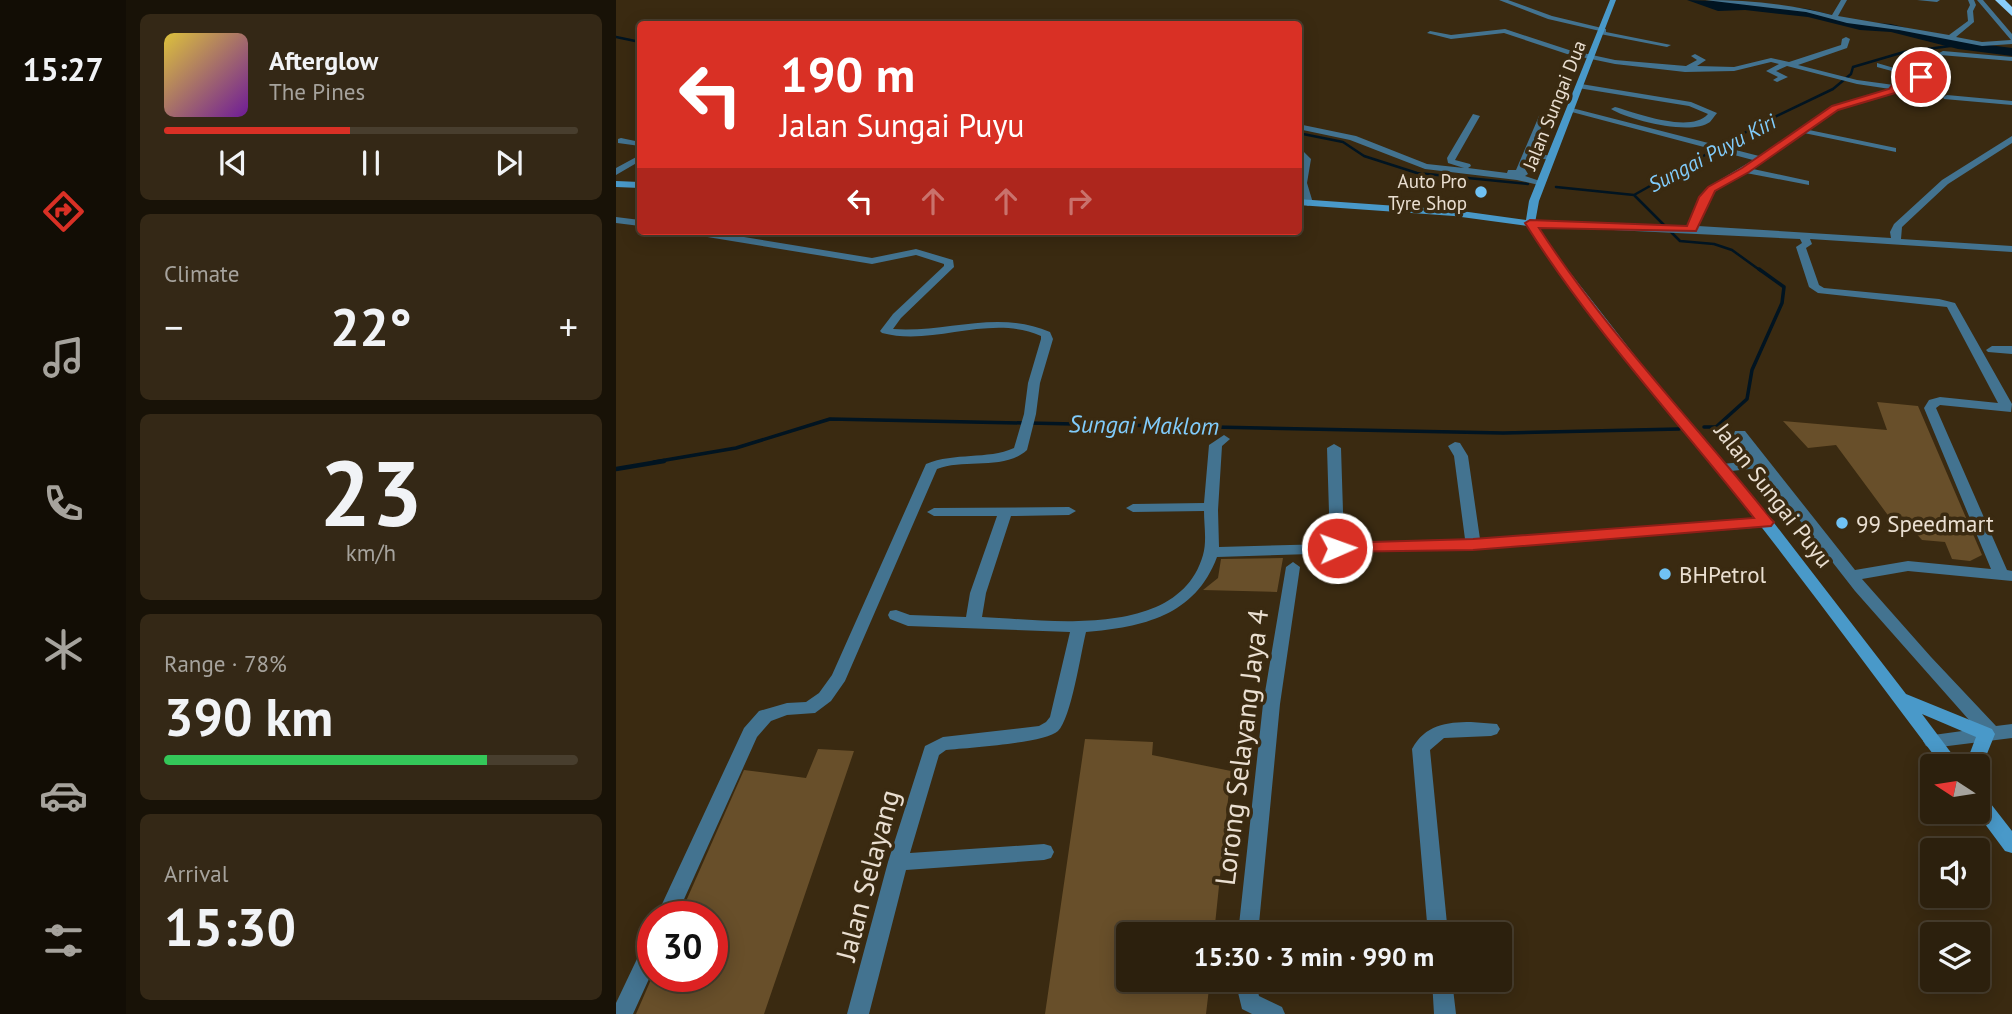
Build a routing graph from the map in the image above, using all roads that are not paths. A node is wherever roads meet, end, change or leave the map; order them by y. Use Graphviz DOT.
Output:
graph roads {
  1 [pos="1502,0"];
  2 [pos="1614,0"];
  3 [pos="1708,0"];
  4 [pos="1844,0"];
  5 [pos="1920,0"];
  6 [pos="1937,0"];
  7 [pos="1971,0"];
  8 [pos="1980,0"];
  9 [pos="2000,0"];
  10 [pos="2012,13"];
  11 [pos="1834,17"];
  12 [pos="1603,31"];
  13 [pos="1430,33"];
  14 [pos="1951,37"];
  15 [pos="1846,39"];
  16 [pos="2012,40"];
  17 [pos="1667,45"];
  18 [pos="1942,53"];
  19 [pos="1695,56"];
  20 [pos="1592,57"];
  21 [pos="1662,58"];
  22 [pos="2012,59"];
  23 [pos="1790,64"];
  24 [pos="1880,65"];
  25 [pos="1655,67"];
  26 [pos="1685,70"];
  27 [pos="1777,80"];
  28 [pos="1581,86"];
  29 [pos="1895,87"];
  30 [pos="1947,97"];
  31 [pos="2012,103"];
  32 [pos="1571,109"];
  33 [pos="1615,109"];
  34 [pos="1542,116"];
  35 [pos="1476,117"];
  36 [pos="1302,127"];
  37 [pos="1804,131"];
  38 [pos="2012,139"];
  39 [pos="621,141"];
  40 [pos="637,144"];
  41 [pos="1893,150"];
  42 [pos="1302,153"];
  43 [pos="1527,154"];
  44 [pos="1551,157"];
  45 [pos="1759,159"];
  46 [pos="637,160"];
  47 [pos="1546,170"];
  48 [pos="1745,170"];
  49 [pos="616,172"];
  50 [pos="1521,175"];
  51 [pos="1302,183"];
  52 [pos="1302,183"];
  53 [pos="1806,183"];
  54 [pos="616,184"];
  55 [pos="1540,184"];
  56 [pos="637,185"];
  57 [pos="1303,202"];
  58 [pos="1532,207"];
  59 [pos="1488,217"];
  60 [pos="1503,218"];
  61 [pos="616,220"];
  62 [pos="637,223"];
  63 [pos="1530,223"];
  64 [pos="1688,229"];
  65 [pos="713,235"];
  66 [pos="1804,236"];
  67 [pos="1897,242"];
  68 [pos="2012,249"];
  69 [pos="1550,254"];
  70 [pos="1992,350"];
  71 [pos="2012,350"];
  72 [pos="2009,407"];
  73 [pos="1740,434"];
  74 [pos="1224,439"];
  75 [pos="1455,446"];
  76 [pos="1334,448"];
  77 [pos="1762,464"];
  78 [pos="1722,468"];
  79 [pos="1211,507"];
  80 [pos="1133,508"];
  81 [pos="1069,511"];
  82 [pos="934,512"];
  83 [pos="1004,512"];
  84 [pos="1766,522"];
  85 [pos="1473,544"];
  86 [pos="1337,548"];
  87 [pos="1211,552"];
  88 [pos="1293,567"];
  89 [pos="2007,575"];
  90 [pos="1852,576"];
  91 [pos="897,615"];
  92 [pos="973,622"];
  93 [pos="1079,627"];
  94 [pos="1897,696"];
  95 [pos="1491,729"];
  96 [pos="2012,732"];
  97 [pos="1989,733"];
  98 [pos="1932,741"];
  99 [pos="1942,754"];
  100 [pos="1979,754"];
  101 [pos="1990,816"];
  102 [pos="2012,845"];
  103 [pos="1044,852"];
  104 [pos="898,862"];
  105 [pos="673,901"];
  106 [pos="1249,922"];
  107 [pos="1437,922"];
  108 [pos="637,982"];
  109 [pos="1248,992"];
  110 [pos="1443,992"];
  111 [pos="622,1014"];
  112 [pos="858,1014"];
  113 [pos="1274,1014"];
  114 [pos="1445,1014"];
  1 -- 12 [label="street"];
  2 -- 12 [label="main road, Jalan Sungai Dua"];
  3 -- 11 [label="street"];
  4 -- 11 [label="street"];
  5 -- 6 [label="street"];
  7 -- 14 [label="street"];
  8 -- 16 [label="street"];
  9 -- 10 [label="highway"];
  11 -- 14 [label="street"];
  12 -- 17 [label="street"];
  12 -- 20 [label="main road, Jalan Sungai Dua"];
  13 -- 20 [label="street"];
  14 -- 16 [label="street"];
  15 -- 23 [label="street"];
  18 -- 22 [label="street"];
  19 -- 26 [label="street"];
  20 -- 25 [label="street"];
  20 -- 28 [label="main road, Jalan Sungai Dua"];
  21 -- 25 [label="street"];
  23 -- 26 [label="street"];
  23 -- 27 [label="street"];
  23 -- 29 [label="street"];
  24 -- 29 [label="street"];
  25 -- 26 [label="street"];
  28 -- 32 [label="main road, Jalan Sungai Dua"];
  28 -- 33 [label="street"];
  29 -- 37 [label="street"];
  30 -- 31 [label="street"];
  32 -- 44 [label="main road, Jalan Sungai Dua"];
  32 -- 45 [label="street"];
  34 -- 43 [label="street"];
  35 -- 50 [label="street"];
  36 -- 50 [label="street"];
  37 -- 41 [label="street"];
  37 -- 45 [label="street"];
  38 -- 67 [label="street"];
  39 -- 40 [label="street"];
  42 -- 51 [label="street"];
  43 -- 44 [label="street"];
  43 -- 50 [label="street"];
  44 -- 47 [label="main road, Jalan Sungai Dua"];
  45 -- 48 [label="street"];
  46 -- 49 [label="street"];
  47 -- 50 [label="street"];
  47 -- 55 [label="main road, Jalan Sungai Dua"];
  48 -- 53 [label="street"];
  48 -- 64 [label="street"];
  50 -- 55 [label="street"];
  52 -- 57 [label="street"];
  54 -- 56 [label="main road"];
  55 -- 58 [label="main road, Jalan Sungai Dua"];
  57 -- 59 [label="main road"];
  58 -- 60 [label="main road"];
  58 -- 63 [label="main road, Jalan Sungai Dua"];
  59 -- 60 [label="main road"];
  59 -- 69 [label="main road"];
  60 -- 63 [label="main road"];
  61 -- 62 [label="street"];
  63 -- 64 [label="street"];
  63 -- 69 [label="main road, Jalan Sungai Puyu"];
  64 -- 66 [label="street"];
  65 -- 105 [label="street"];
  66 -- 67 [label="street"];
  66 -- 72 [label="street"];
  67 -- 68 [label="street"];
  69 -- 78 [label="main road, Jalan Sungai Puyu"];
  70 -- 71 [label="street"];
  72 -- 89 [label="street"];
  73 -- 77 [label="street"];
  74 -- 79 [label="street"];
  75 -- 85 [label="street"];
  76 -- 86 [label="street"];
  77 -- 78 [label="street"];
  77 -- 90 [label="street"];
  78 -- 84 [label="main road, Jalan Sungai Puyu"];
  79 -- 80 [label="street"];
  79 -- 87 [label="street"];
  81 -- 83 [label="street"];
  82 -- 83 [label="street"];
  83 -- 92 [label="street"];
  84 -- 85 [label="street"];
  84 -- 94 [label="main road, Jalan Sungai Puyu"];
  85 -- 86 [label="street"];
  86 -- 87 [label="street"];
  87 -- 93 [label="street"];
  88 -- 106 [label="street, Lorong Selayang Jaya 4"];
  89 -- 90 [label="street"];
  90 -- 97 [label="street"];
  91 -- 92 [label="street"];
  92 -- 93 [label="street"];
  93 -- 104 [label="street, Jalan Selayang"];
  94 -- 97 [label="main road"];
  94 -- 98 [label="main road, Jalan Sungai Puyu"];
  95 -- 107 [label="street"];
  96 -- 97 [label="street"];
  97 -- 98 [label="street"];
  97 -- 100 [label="main road"];
  98 -- 99 [label="main road, Jalan Sungai Puyu"];
  101 -- 102 [label="main road"];
  103 -- 104 [label="street"];
  104 -- 112 [label="street, Jalan Selayang"];
  108 -- 111 [label="street"];
  109 -- 113 [label="street"];
  110 -- 114 [label="street"];
}
